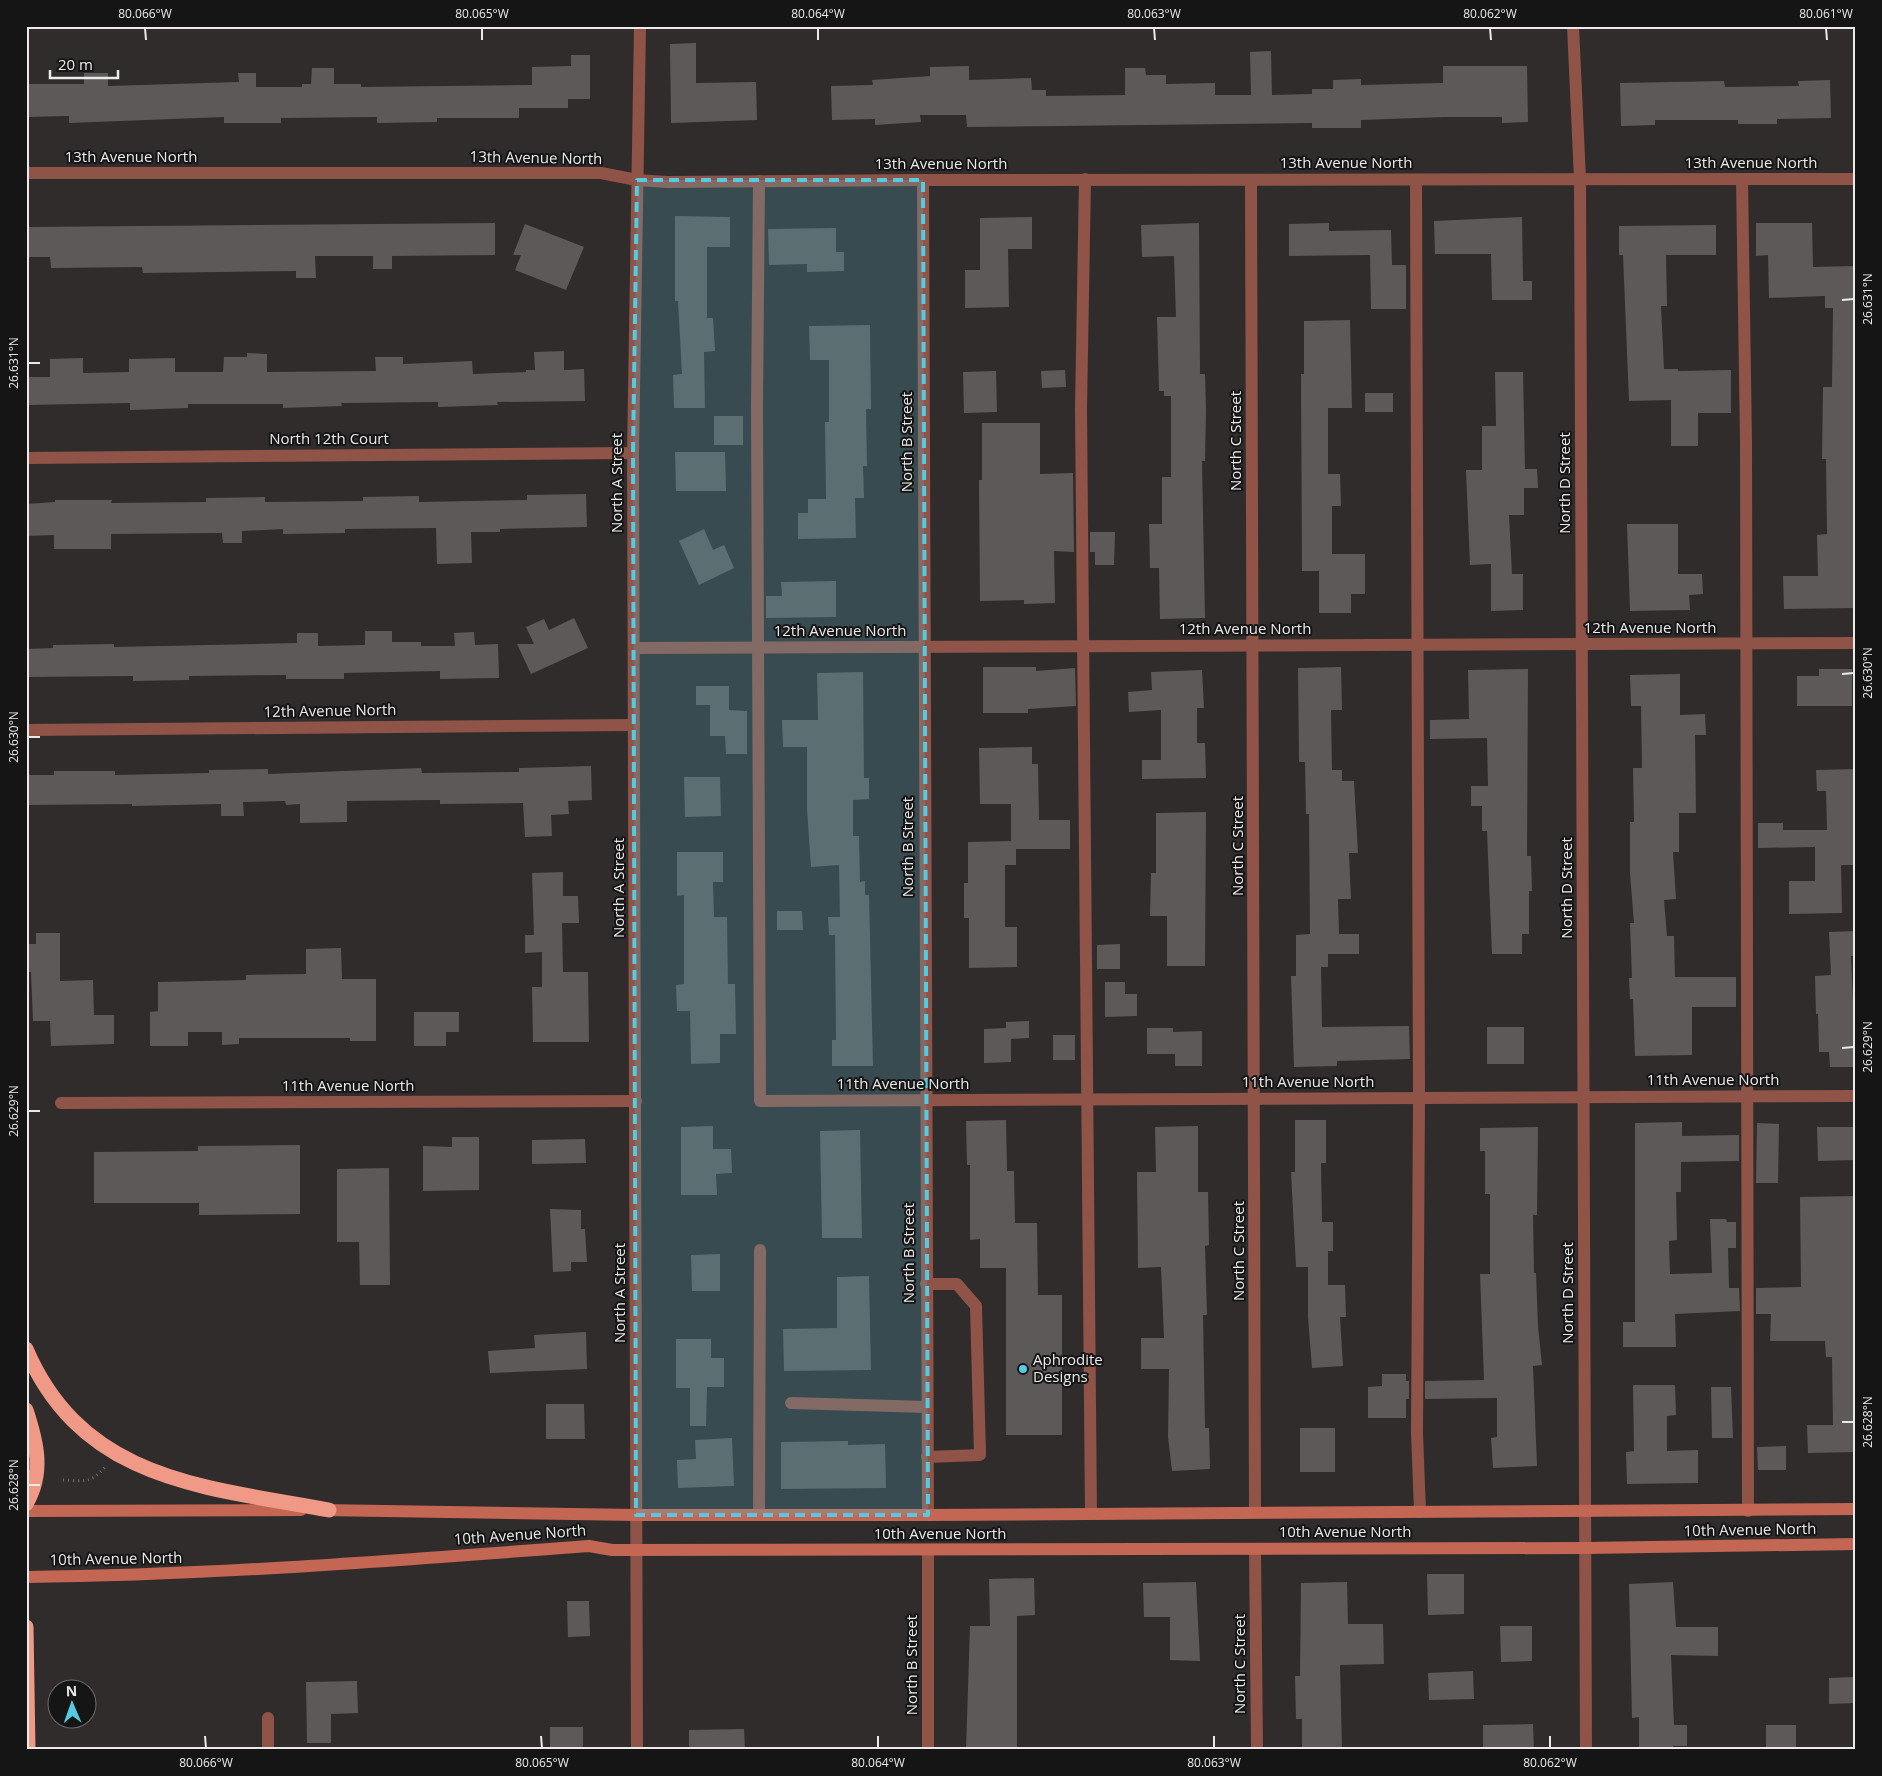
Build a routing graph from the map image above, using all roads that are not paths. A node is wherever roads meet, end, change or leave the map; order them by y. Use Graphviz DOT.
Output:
graph roads {
  1 [pos="640,26"];
  2 [pos="1573,26"];
  3 [pos="26,173"];
  4 [pos="1580,179"];
  5 [pos="1742,179"];
  6 [pos="1856,179"];
  7 [pos="637,180"];
  8 [pos="923,180"];
  9 [pos="1085,180"];
  10 [pos="1251,180"];
  11 [pos="1416,180"];
  12 [pos="759,181"];
  13 [pos="633,453"];
  14 [pos="26,458"];
  15 [pos="1582,644"];
  16 [pos="1746,644"];
  17 [pos="1856,644"];
  18 [pos="1417,645"];
  19 [pos="1084,646"];
  20 [pos="1253,646"];
  21 [pos="924,647"];
  22 [pos="634,648"];
  23 [pos="758,648"];
  24 [pos="634,725"];
  25 [pos="26,730"];
  26 [pos="1748,1096"];
  27 [pos="1856,1096"];
  28 [pos="1584,1097"];
  29 [pos="1255,1098"];
  30 [pos="1419,1098"];
  31 [pos="1088,1099"];
  32 [pos="924,1100"];
  33 [pos="636,1101"];
  34 [pos="61,1103"];
  35 [pos="760,1250"];
  36 [pos="926,1284"];
  37 [pos="26,1349"];
  38 [pos="791,1403"];
  39 [pos="927,1407"];
  40 [pos="26,1410"];
  41 [pos="927,1456"];
  42 [pos="26,1504"];
  43 [pos="1856,1509"];
  44 [pos="26,1510"];
  45 [pos="329,1510"];
  46 [pos="1748,1510"];
  47 [pos="1585,1511"];
  48 [pos="1255,1512"];
  49 [pos="1420,1512"];
  50 [pos="1091,1514"];
  51 [pos="636,1515"];
  52 [pos="759,1515"];
  53 [pos="928,1515"];
  54 [pos="1856,1544"];
  55 [pos="1585,1548"];
  56 [pos="1255,1549"];
  57 [pos="636,1550"];
  58 [pos="928,1550"];
  59 [pos="26,1577"];
  60 [pos="26,1627"];
  61 [pos="268,1718"];
  62 [pos="28,1750"];
  63 [pos="268,1750"];
  64 [pos="637,1750"];
  65 [pos="928,1750"];
  66 [pos="1256,1750"];
  67 [pos="1586,1750"];
  1 -- 7 [label="street, North A Street"];
  2 -- 4 [label="street, North D Street"];
  3 -- 7 [label="street, 13th Avenue North"];
  4 -- 5 [label="street, 13th Avenue North"];
  4 -- 11 [label="street, 13th Avenue North"];
  4 -- 15 [label="street, North D Street"];
  5 -- 6 [label="street, 13th Avenue North"];
  5 -- 16 [label="street"];
  7 -- 12 [label="street, 13th Avenue North"];
  7 -- 13 [label="street, North A Street"];
  8 -- 9 [label="street, 13th Avenue North"];
  8 -- 12 [label="street, 13th Avenue North"];
  8 -- 21 [label="street, North B Street"];
  9 -- 10 [label="street, 13th Avenue North"];
  9 -- 19 [label="street"];
  10 -- 11 [label="street, 13th Avenue North"];
  10 -- 20 [label="street, North C Street"];
  11 -- 18 [label="street"];
  12 -- 23 [label="street"];
  13 -- 14 [label="street, North 12th Court"];
  13 -- 22 [label="street, North A Street"];
  15 -- 16 [label="street, 12th Avenue North"];
  15 -- 18 [label="street, 12th Avenue North"];
  15 -- 28 [label="street, North D Street"];
  16 -- 17 [label="street, 12th Avenue North"];
  16 -- 26 [label="street"];
  18 -- 20 [label="street, 12th Avenue North"];
  18 -- 30 [label="street"];
  19 -- 20 [label="street, 12th Avenue North"];
  19 -- 21 [label="street, 12th Avenue North"];
  19 -- 31 [label="street"];
  20 -- 29 [label="street, North C Street"];
  21 -- 23 [label="street, 12th Avenue North"];
  21 -- 32 [label="street, North B Street"];
  22 -- 23 [label="street, 12th Avenue North"];
  22 -- 24 [label="street, North A Street"];
  23 -- 32 [label="street, 11th Avenue North"];
  24 -- 25 [label="street, 12th Avenue North"];
  24 -- 33 [label="street, North A Street"];
  26 -- 27 [label="street, 11th Avenue North"];
  26 -- 28 [label="street, 11th Avenue North"];
  26 -- 46 [label="street"];
  28 -- 30 [label="street, 11th Avenue North"];
  28 -- 47 [label="street, North D Street"];
  29 -- 30 [label="street, 11th Avenue North"];
  29 -- 31 [label="street, 11th Avenue North"];
  29 -- 48 [label="street, North C Street"];
  30 -- 49 [label="street"];
  31 -- 32 [label="street, 11th Avenue North"];
  31 -- 50 [label="street"];
  32 -- 36 [label="street, North B Street"];
  33 -- 34 [label="street, 11th Avenue North"];
  33 -- 51 [label="street, North A Street"];
  35 -- 52 [label="street"];
  36 -- 39 [label="street, North B Street"];
  36 -- 41 [label="street"];
  37 -- 45 [label="highway"];
  38 -- 39 [label="street"];
  39 -- 41 [label="street, North B Street"];
  40 -- 42 [label="highway"];
  41 -- 53 [label="street, North B Street"];
  43 -- 46 [label="main road, 10th Avenue North"];
  44 -- 45 [label="main road, 10th Avenue North"];
  45 -- 51 [label="main road, 10th Avenue North"];
  46 -- 47 [label="main road, 10th Avenue North"];
  47 -- 49 [label="main road, 10th Avenue North"];
  47 -- 55 [label="street, North D Street"];
  48 -- 49 [label="main road, 10th Avenue North"];
  48 -- 50 [label="main road, 10th Avenue North"];
  50 -- 53 [label="main road, 10th Avenue North"];
  51 -- 52 [label="main road, 10th Avenue North"];
  51 -- 57 [label="street, North A Street"];
  52 -- 53 [label="main road, 10th Avenue North"];
  54 -- 55 [label="main road, 10th Avenue North"];
  55 -- 56 [label="main road, 10th Avenue North"];
  55 -- 67 [label="street, North D Street"];
  56 -- 58 [label="main road, 10th Avenue North"];
  56 -- 66 [label="street, North C Street"];
  57 -- 58 [label="main road, 10th Avenue North"];
  57 -- 59 [label="main road, 10th Avenue North"];
  57 -- 64 [label="street, North A Street"];
  58 -- 65 [label="street, North B Street"];
  60 -- 62 [label="highway"];
  61 -- 63 [label="street"];
}
